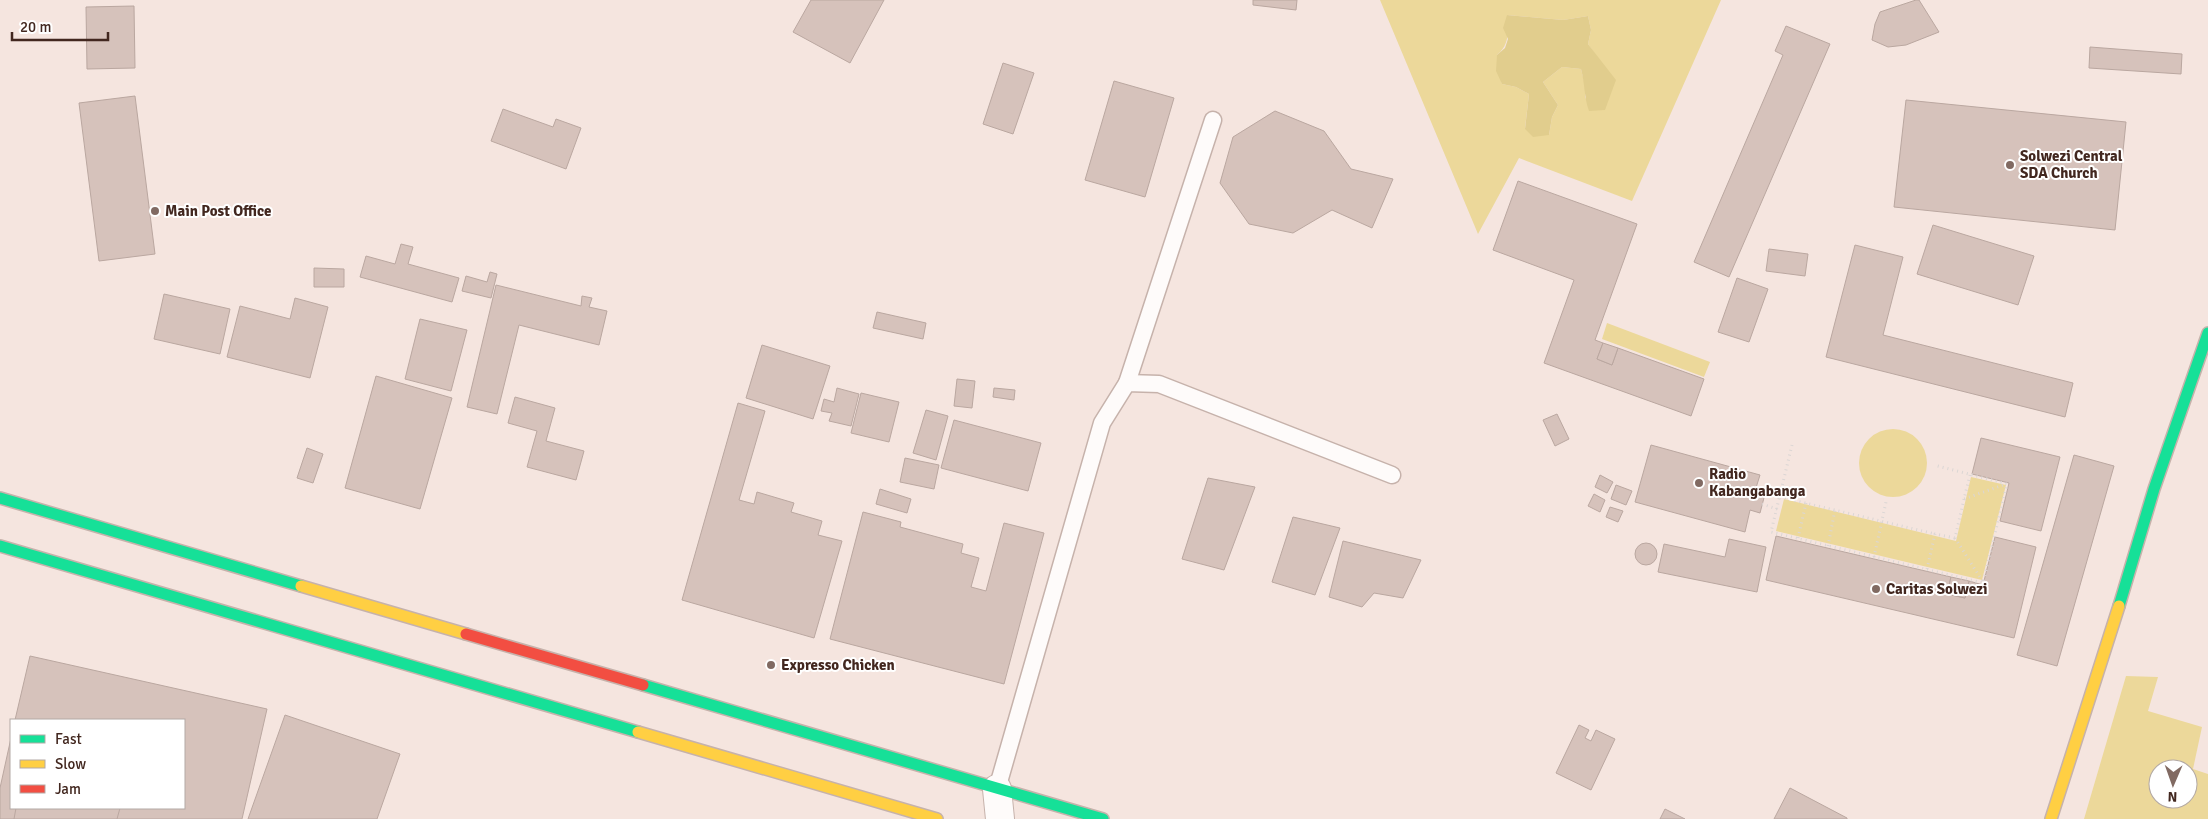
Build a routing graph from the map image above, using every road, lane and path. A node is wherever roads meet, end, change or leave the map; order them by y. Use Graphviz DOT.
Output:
graph roads {
  1 [pos="1214,120"];
  2 [pos="2208,333"];
  3 [pos="1127,383"];
  4 [pos="1792,445"];
  5 [pos="1934,465"];
  6 [pos="1392,474"];
  7 [pos="1970,474"];
  8 [pos="2007,484"];
  9 [pos="1780,497"];
  10 [pos="0,498"];
  11 [pos="1964,499"];
  12 [pos="1886,502"];
  13 [pos="1806,503"];
  14 [pos="1762,504"];
  15 [pos="1777,509"];
  16 [pos="1835,510"];
  17 [pos="1882,521"];
  18 [pos="1935,534"];
  19 [pos="1798,538"];
  20 [pos="1955,538"];
  21 [pos="0,546"];
  22 [pos="1828,546"];
  23 [pos="1874,557"];
  24 [pos="1927,569"];
  25 [pos="1983,583"];
  26 [pos="997,790"];
  27 [pos="937,819"];
  28 [pos="1000,819"];
  29 [pos="1103,819"];
  30 [pos="2051,819"];
  1 -- 3 [label="lane"];
  2 -- 30 [label="main road"];
  3 -- 6 [label="lane"];
  3 -- 26 [label="lane"];
  4 -- 9 [label="path"];
  5 -- 7 [label="path"];
  7 -- 8 [label="path"];
  7 -- 11 [label="path"];
  8 -- 11 [label="path"];
  8 -- 25 [label="path"];
  9 -- 13 [label="path"];
  9 -- 15 [label="path"];
  10 -- 26 [label="main road"];
  11 -- 20 [label="path"];
  12 -- 17 [label="path"];
  13 -- 16 [label="path"];
  13 -- 19 [label="path"];
  14 -- 15 [label="path"];
  15 -- 19 [label="path"];
  16 -- 17 [label="path"];
  16 -- 22 [label="path"];
  17 -- 18 [label="path"];
  17 -- 23 [label="path"];
  18 -- 20 [label="path"];
  18 -- 24 [label="path"];
  19 -- 22 [label="path"];
  20 -- 25 [label="path"];
  21 -- 27 [label="main road"];
  22 -- 23 [label="path"];
  23 -- 24 [label="path"];
  24 -- 25 [label="path"];
  26 -- 28 [label="street"];
  26 -- 29 [label="main road"];
}
